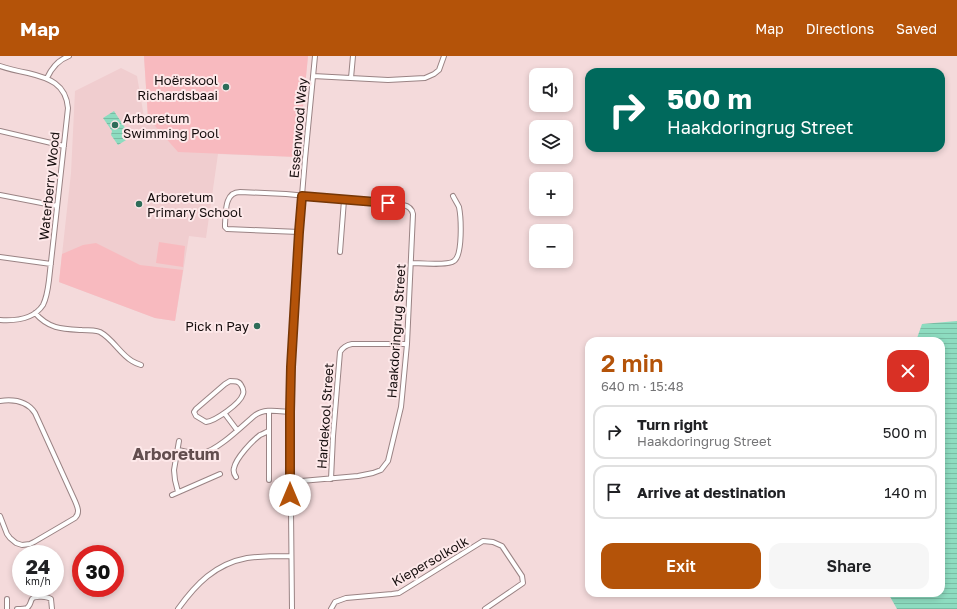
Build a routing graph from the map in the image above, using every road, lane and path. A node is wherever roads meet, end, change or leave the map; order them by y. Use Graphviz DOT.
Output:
graph roads {
  1 [pos="70,56"];
  2 [pos="315,56"];
  3 [pos="353,56"];
  4 [pos="444,56"];
  5 [pos="0,66"];
  6 [pos="313,76"];
  7 [pos="47,78"];
  8 [pos="351,78"];
  9 [pos="0,131"];
  10 [pos="64,146"];
  11 [pos="0,194"];
  12 [pos="302,196"];
  13 [pos="453,196"];
  14 [pos="344,200"];
  15 [pos="57,206"];
  16 [pos="299,232"];
  17 [pos="340,252"];
  18 [pos="0,257"];
  19 [pos="411,263"];
  20 [pos="51,264"];
  21 [pos="35,313"];
  22 [pos="0,320"];
  23 [pos="407,344"];
  24 [pos="141,365"];
  25 [pos="0,401"];
  26 [pos="269,411"];
  27 [pos="290,412"];
  28 [pos="224,414"];
  29 [pos="237,430"];
  30 [pos="268,431"];
  31 [pos="179,441"];
  32 [pos="178,450"];
  33 [pos="220,474"];
  34 [pos="236,477"];
  35 [pos="331,479"];
  36 [pos="269,480"];
  37 [pos="290,482"];
  38 [pos="178,492"];
  39 [pos="172,495"];
  40 [pos="0,516"];
  41 [pos="291,556"];
  42 [pos="7,599"];
  43 [pos="7,609"];
  44 [pos="17,609"];
  45 [pos="52,609"];
  46 [pos="178,609"];
  47 [pos="292,609"];
  48 [pos="331,609"];
  49 [pos="485,609"];
  1 -- 7 [label="street"];
  2 -- 6 [label="street, Essenwood Way"];
  3 -- 8 [label="street"];
  4 -- 8 [label="street"];
  5 -- 7 [label="street, Waterberry Wood"];
  6 -- 8 [label="street"];
  6 -- 12 [label="street, Essenwood Way"];
  7 -- 10 [label="street, Waterberry Wood"];
  9 -- 10 [label="street"];
  10 -- 15 [label="street, Waterberry Wood"];
  11 -- 15 [label="street"];
  12 -- 14 [label="street, Haakdoringrug Street"];
  12 -- 16 [label="street, Essenwood Way"];
  12 -- 16 [label="street, Haakdoringrug Street"];
  13 -- 19 [label="street"];
  14 -- 17 [label="street"];
  14 -- 19 [label="street, Haakdoringrug Street"];
  15 -- 20 [label="street, Waterberry Wood"];
  16 -- 27 [label="street, Essenwood Way"];
  18 -- 20 [label="street"];
  19 -- 23 [label="street, Haakdoringrug Street"];
  20 -- 21 [label="street, Waterberry Wood"];
  21 -- 22 [label="street"];
  21 -- 24 [label="street"];
  23 -- 35 [label="street, Haakdoringrug Street"];
  23 -- 35 [label="street, Hardekool Street"];
  25 -- 40 [label="street"];
  26 -- 27 [label="street"];
  26 -- 29 [label="street"];
  26 -- 30 [label="street"];
  27 -- 37 [label="street, Essenwood Way"];
  28 -- 28 [label="street"];
  28 -- 29 [label="street"];
  29 -- 32 [label="street"];
  30 -- 34 [label="street"];
  30 -- 36 [label="street"];
  31 -- 32 [label="street"];
  32 -- 38 [label="street"];
  33 -- 38 [label="street"];
  35 -- 37 [label="street, Haakdoringrug Street"];
  37 -- 41 [label="street, Essenwood Way"];
  38 -- 39 [label="street"];
  41 -- 46 [label="street"];
  41 -- 47 [label="street, Essenwood Way"];
  42 -- 43 [label="street"];
  44 -- 45 [label="street"];
  48 -- 49 [label="street, Kiepersolkolk"];
}
